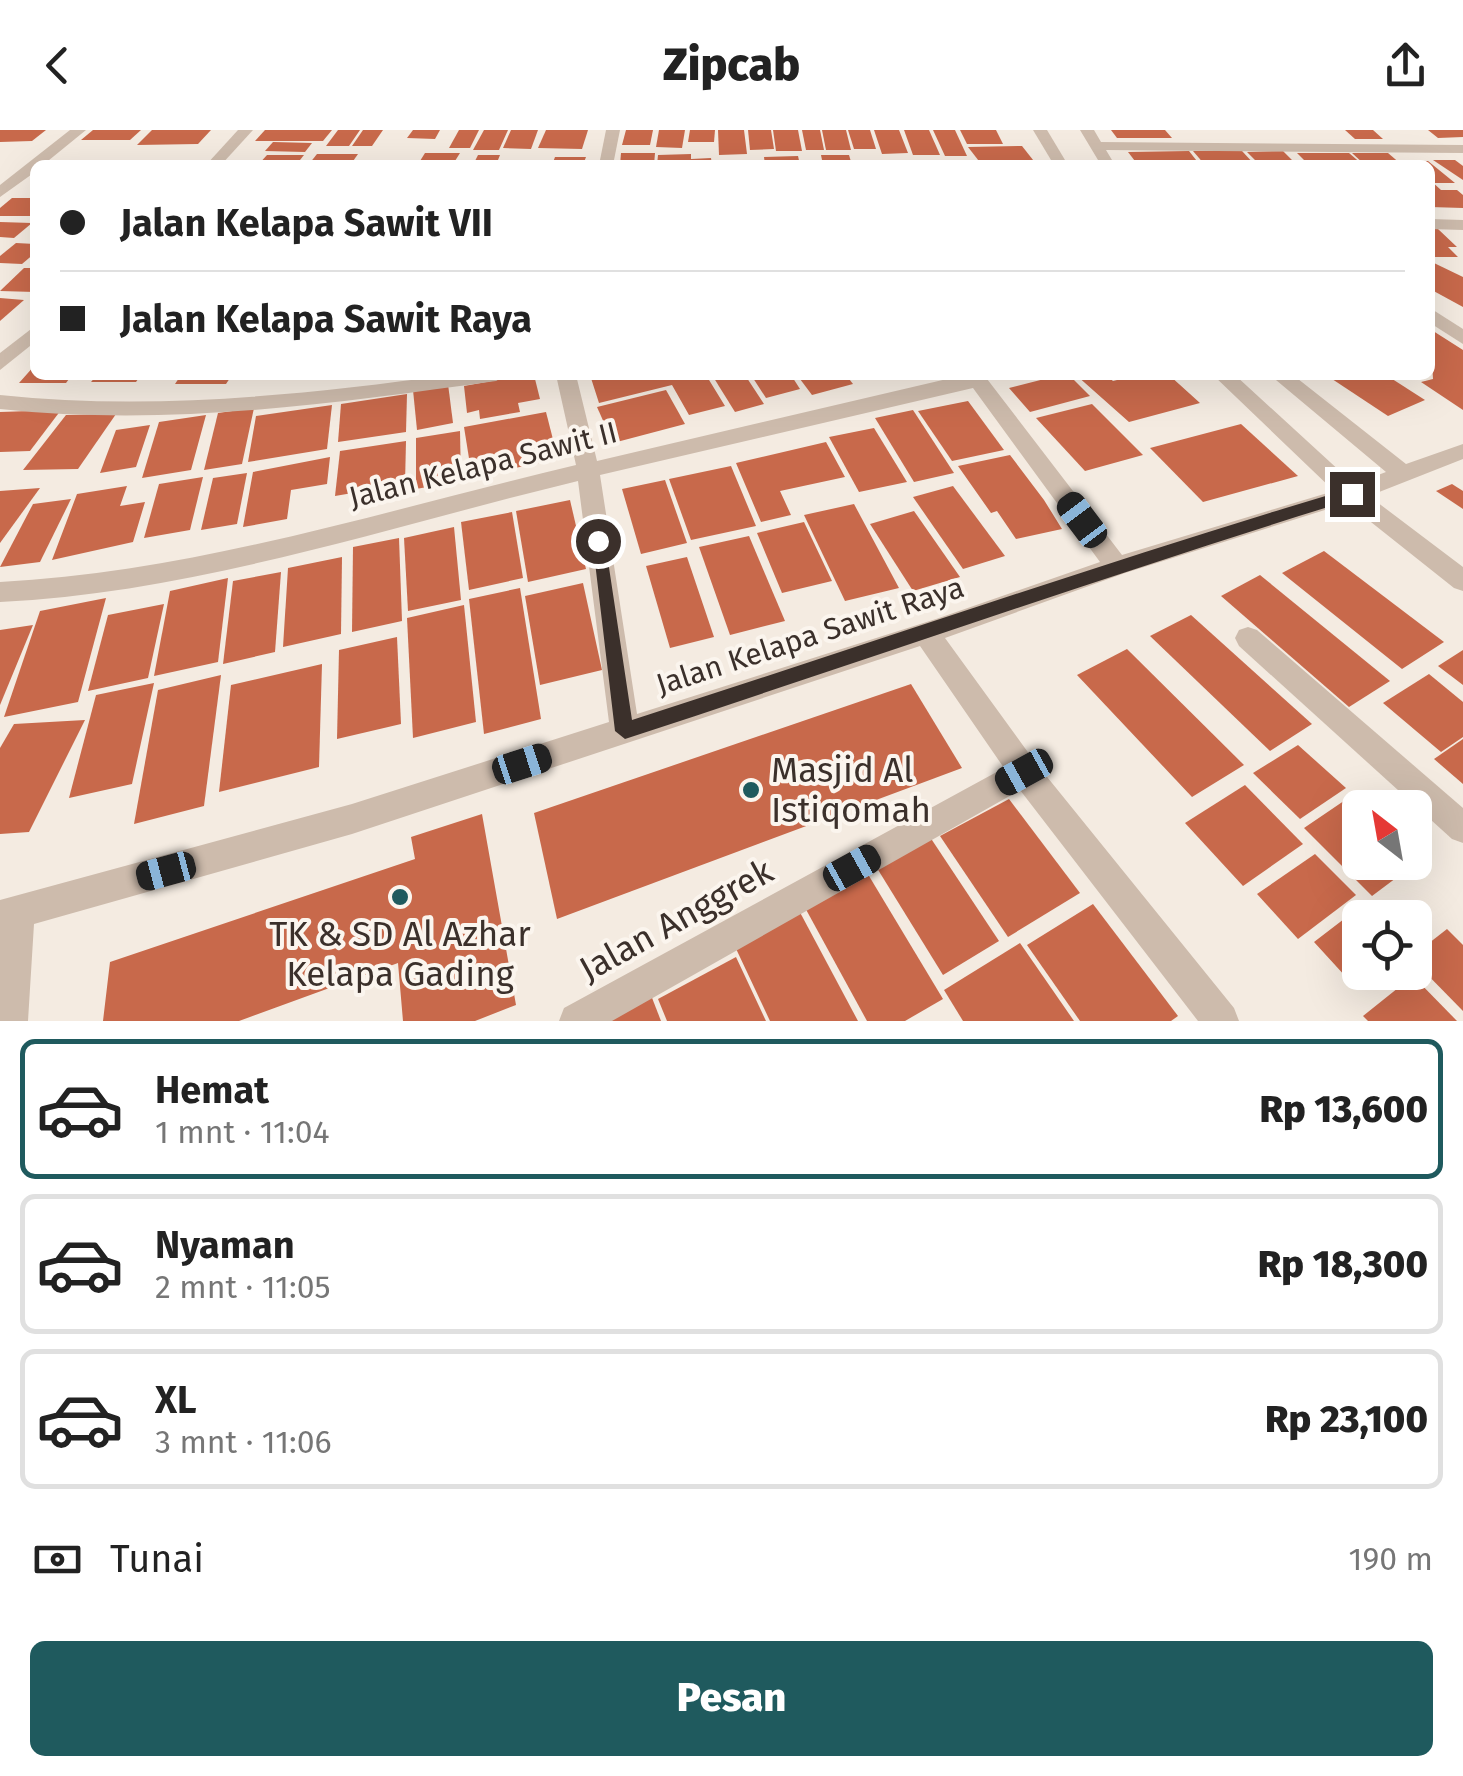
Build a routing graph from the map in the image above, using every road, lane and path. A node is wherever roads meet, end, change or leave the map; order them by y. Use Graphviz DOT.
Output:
graph roads {
  1 [pos="79,130"];
  2 [pos="246,130"];
  3 [pos="613,130"];
  4 [pos="1040,130"];
  5 [pos="1087,130"];
  6 [pos="1097,146"];
  7 [pos="1463,150"];
  8 [pos="41,160"];
  9 [pos="218,160"];
  10 [pos="607,160"];
  11 [pos="1058,160"];
  12 [pos="1105,160"];
  13 [pos="30,168"];
  14 [pos="0,192"];
  15 [pos="1435,224"];
  16 [pos="1463,225"];
  17 [pos="1435,318"];
  18 [pos="30,337"];
  19 [pos="1463,338"];
  20 [pos="0,364"];
  21 [pos="455,380"];
  22 [pos="567,380"];
  23 [pos="968,380"];
  24 [pos="978,380"];
  25 [pos="1228,380"];
  26 [pos="1286,380"];
  27 [pos="0,402"];
  28 [pos="1463,452"];
  29 [pos="588,470"];
  30 [pos="1405,475"];
  31 [pos="1352,494"];
  32 [pos="1117,566"];
  33 [pos="1463,581"];
  34 [pos="0,592"];
  35 [pos="926,633"];
  36 [pos="1248,638"];
  37 [pos="625,731"];
  38 [pos="1024,772"];
  39 [pos="1463,828"];
  40 [pos="9,914"];
  41 [pos="10,1021"];
  42 [pos="576,1021"];
  43 [pos="1221,1021"];
  1 -- 8 [label="street"];
  2 -- 9 [label="street"];
  3 -- 10 [label="street"];
  4 -- 11 [label="street"];
  5 -- 6 [label="street"];
  6 -- 7 [label="street"];
  6 -- 12 [label="street"];
  13 -- 14 [label="street"];
  15 -- 16 [label="street"];
  17 -- 19 [label="street"];
  18 -- 20 [label="street"];
  21 -- 27 [label="street"];
  22 -- 29 [label="street"];
  23 -- 29 [label="street, Jalan Kelapa Sawit II"];
  24 -- 32 [label="street"];
  25 -- 31 [label="street"];
  26 -- 30 [label="street"];
  28 -- 30 [label="street, Jalan Kelapa Sawit Raya"];
  29 -- 34 [label="street, Jalan Kelapa Sawit II"];
  29 -- 37 [label="street"];
  30 -- 31 [label="street, Jalan Kelapa Sawit Raya"];
  31 -- 32 [label="street, Jalan Kelapa Sawit Raya"];
  31 -- 33 [label="street"];
  32 -- 35 [label="street, Jalan Kelapa Sawit Raya"];
  35 -- 37 [label="street, Jalan Kelapa Sawit Raya"];
  35 -- 38 [label="street"];
  36 -- 39 [label="street"];
  37 -- 40 [label="street, Jalan Kelapa Sawit Raya"];
  38 -- 42 [label="street, Jalan Anggrek"];
  38 -- 43 [label="street"];
  40 -- 41 [label="street"];
}
